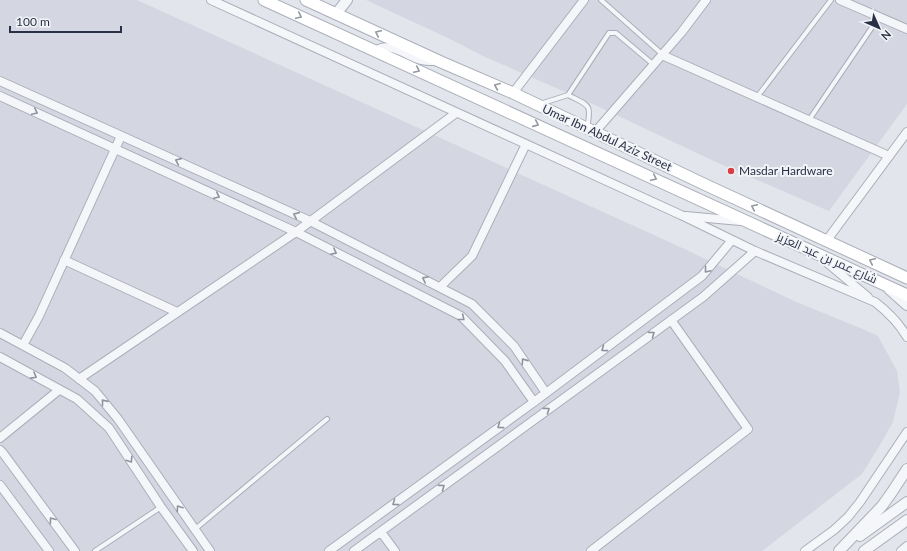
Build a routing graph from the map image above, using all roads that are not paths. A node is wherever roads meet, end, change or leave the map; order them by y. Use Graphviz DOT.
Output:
graph roads {
  1 [pos="210,0"];
  2 [pos="264,0"];
  3 [pos="306,0"];
  4 [pos="348,0"];
  5 [pos="584,0"];
  6 [pos="601,0"];
  7 [pos="706,0"];
  8 [pos="831,0"];
  9 [pos="840,0"];
  10 [pos="336,14"];
  11 [pos="879,17"];
  12 [pos="907,29"];
  13 [pos="375,51"];
  14 [pos="662,55"];
  15 [pos="441,62"];
  16 [pos="654,65"];
  17 [pos="0,81"];
  18 [pos="513,93"];
  19 [pos="568,95"];
  20 [pos="0,96"];
  21 [pos="757,97"];
  22 [pos="537,104"];
  23 [pos="456,113"];
  24 [pos="808,120"];
  25 [pos="591,130"];
  26 [pos="907,132"];
  27 [pos="121,136"];
  28 [pos="526,144"];
  29 [pos="114,149"];
  30 [pos="889,156"];
  31 [pos="681,215"];
  32 [pos="310,221"];
  33 [pos="747,222"];
  34 [pos="768,231"];
  35 [pos="296,232"];
  36 [pos="732,240"];
  37 [pos="827,240"];
  38 [pos="755,251"];
  39 [pos="815,252"];
  40 [pos="64,260"];
  41 [pos="907,278"];
  42 [pos="883,284"];
  43 [pos="440,287"];
  44 [pos="907,295"];
  45 [pos="875,302"];
  46 [pos="907,305"];
  47 [pos="177,312"];
  48 [pos="671,320"];
  49 [pos="0,333"];
  50 [pos="907,337"];
  51 [pos="23,345"];
  52 [pos="0,358"];
  53 [pos="79,379"];
  54 [pos="59,390"];
  55 [pos="546,393"];
  56 [pos="534,402"];
  57 [pos="327,419"];
  58 [pos="907,432"];
  59 [pos="0,438"];
  60 [pos="0,450"];
  61 [pos="907,469"];
  62 [pos="0,485"];
  63 [pos="907,502"];
  64 [pos="161,507"];
  65 [pos="907,520"];
  66 [pos="194,530"];
  67 [pos="381,532"];
  68 [pos="886,535"];
  69 [pos="907,546"];
  70 [pos="49,551"];
  71 [pos="75,551"];
  72 [pos="95,551"];
  73 [pos="193,551"];
  74 [pos="210,551"];
  75 [pos="329,551"];
  76 [pos="354,551"];
  77 [pos="395,551"];
  78 [pos="591,551"];
  79 [pos="805,551"];
  80 [pos="839,551"];
  81 [pos="864,551"];
  82 [pos="874,551"];
  83 [pos="900,551"];
  1 -- 23 [label="street"];
  2 -- 13 [label="main road, Umar Ibn Abdul Aziz Street, one-way"];
  3 -- 10 [label="main road, Umar Ibn Abdul Aziz Street"];
  4 -- 10 [label="street"];
  5 -- 18 [label="street"];
  6 -- 14 [label="lane"];
  7 -- 14 [label="street"];
  8 -- 21 [label="lane"];
  9 -- 11 [label="street"];
  15 -- 10 [label="main road, Umar Ibn Abdul Aziz Street, one-way"];
  11 -- 12 [label="street"];
  11 -- 24 [label="lane"];
  13 -- 15 [label="street"];
  13 -- 33 [label="main road, Umar Ibn Abdul Aziz Street, one-way"];
  14 -- 16 [label="street"];
  14 -- 21 [label="street"];
  18 -- 15 [label="main road, Umar Ibn Abdul Aziz Street, one-way"];
  16 -- 19 [label="lane"];
  16 -- 25 [label="street"];
  17 -- 27 [label="street"];
  18 -- 22 [label="main road, Umar Ibn Abdul Aziz Street"];
  19 -- 22 [label="lane"];
  19 -- 25 [label="lane"];
  20 -- 29 [label="street, one-way"];
  21 -- 24 [label="street"];
  22 -- 25 [label="main road, Umar Ibn Abdul Aziz Street"];
  23 -- 28 [label="street"];
  23 -- 32 [label="street"];
  24 -- 30 [label="street"];
  37 -- 25 [label="main road, Umar Ibn Abdul Aziz Street, one-way"];
  26 -- 30 [label="street"];
  27 -- 29 [label="street"];
  32 -- 27 [label="street, one-way"];
  28 -- 31 [label="street"];
  28 -- 43 [label="street"];
  29 -- 35 [label="street, one-way"];
  29 -- 40 [label="street"];
  30 -- 37 [label="street"];
  31 -- 33 [label="street"];
  31 -- 36 [label="street"];
  32 -- 35 [label="street"];
  43 -- 32 [label="street, one-way"];
  33 -- 34 [label="main road, شارع عمر بن عبد العزيز"];
  34 -- 37 [label="main road"];
  34 -- 39 [label="main road, شارع عمر بن عبد العزيز"];
  35 -- 47 [label="street"];
  35 -- 56 [label="street, one-way"];
  36 -- 38 [label="street"];
  36 -- 55 [label="street, one-way"];
  41 -- 37 [label="main road, Umar Ibn Abdul Aziz Street, one-way"];
  38 -- 45 [label="street"];
  38 -- 48 [label="street"];
  39 -- 42 [label="main road, شارع عمر بن عبد العزيز"];
  39 -- 45 [label="street"];
  40 -- 47 [label="street"];
  40 -- 51 [label="street"];
  42 -- 44 [label="main road, شارع عمر بن عبد العزيز"];
  42 -- 46 [label="street"];
  55 -- 43 [label="street, one-way"];
  45 -- 50 [label="street"];
  47 -- 53 [label="street"];
  67 -- 48 [label="street, one-way"];
  48 -- 78 [label="street"];
  49 -- 51 [label="street"];
  51 -- 53 [label="street"];
  52 -- 54 [label="street, one-way"];
  66 -- 53 [label="street, one-way"];
  54 -- 59 [label="street"];
  54 -- 64 [label="street, one-way"];
  55 -- 56 [label="street"];
  56 -- 75 [label="street, one-way"];
  57 -- 66 [label="lane"];
  58 -- 79 [label="street"];
  71 -- 60 [label="street, one-way"];
  61 -- 80 [label="street"];
  62 -- 70 [label="street"];
  63 -- 80 [label="street"];
  64 -- 72 [label="lane"];
  64 -- 73 [label="street"];
  65 -- 68 [label="street"];
  66 -- 74 [label="street"];
  67 -- 76 [label="street"];
  67 -- 77 [label="street"];
  68 -- 81 [label="street"];
  68 -- 82 [label="street"];
  69 -- 83 [label="street"];
}
